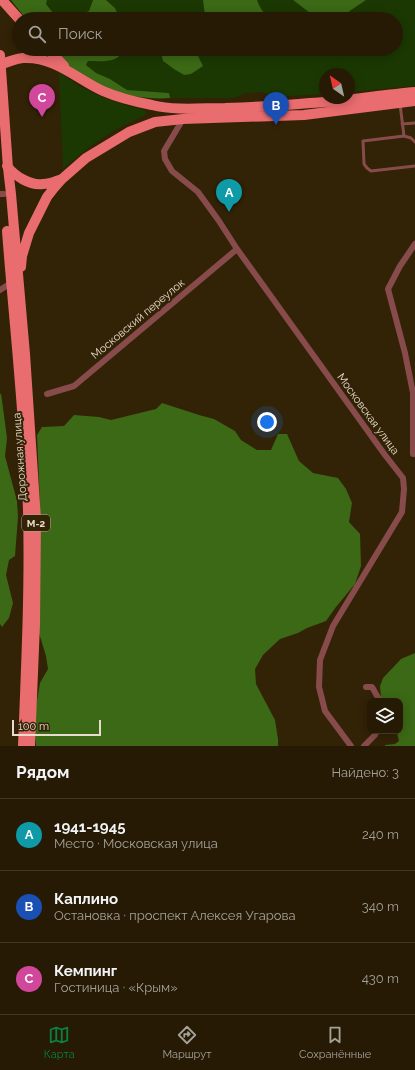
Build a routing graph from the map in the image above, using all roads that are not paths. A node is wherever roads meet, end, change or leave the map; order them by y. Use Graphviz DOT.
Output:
graph roads {
  1 [pos="2,0"];
  2 [pos="13,12"];
  3 [pos="55,56"];
  4 [pos="0,62"];
  5 [pos="71,73"];
  6 [pos="415,92"];
  7 [pos="399,98"];
  8 [pos="415,101"];
  9 [pos="182,114"];
  10 [pos="415,123"];
  11 [pos="402,124"];
  12 [pos="404,136"];
  13 [pos="0,139"];
  14 [pos="415,142"];
  15 [pos="1,158"];
  16 [pos="415,166"];
  17 [pos="8,168"];
  18 [pos="62,179"];
  19 [pos="2,194"];
  20 [pos="415,244"];
  21 [pos="237,249"];
  22 [pos="11,283"];
  23 [pos="0,290"];
  24 [pos="20,301"];
  25 [pos="47,394"];
  26 [pos="413,454"];
  27 [pos="366,687"];
  28 [pos="378,698"];
  29 [pos="375,734"];
  30 [pos="23,746"];
  31 [pos="30,746"];
  32 [pos="351,746"];
  33 [pos="364,746"];
  1 -- 2 [label="main road"];
  3 -- 5 [label="main road"];
  4 -- 5 [label="main road"];
  4 -- 17 [label="main road, М-2"];
  5 -- 9 [label="main road"];
  6 -- 7 [label="main road"];
  7 -- 8 [label="main road"];
  7 -- 9 [label="main road"];
  7 -- 11 [label="lane"];
  9 -- 18 [label="main road"];
  9 -- 21 [label="street, Московская улица"];
  10 -- 11 [label="lane"];
  11 -- 12 [label="lane"];
  12 -- 14 [label="lane"];
  12 -- 16 [label="lane"];
  13 -- 15 [label="main road, М-2"];
  15 -- 17 [label="main road"];
  15 -- 19 [label="main road, М-2"];
  17 -- 18 [label="main road"];
  17 -- 24 [label="main road, Дорожная улица / М-2"];
  18 -- 24 [label="main road"];
  19 -- 22 [label="main road, М-2"];
  20 -- 26 [label="street"];
  21 -- 25 [label="street, Московский переулок"];
  21 -- 32 [label="street, Московская улица"];
  22 -- 23 [label="street"];
  22 -- 30 [label="main road, Дорожная улица / М-2"];
  24 -- 31 [label="main road, Дорожная улица / М-2"];
  27 -- 28 [label="street"];
  29 -- 33 [label="street"];
}
